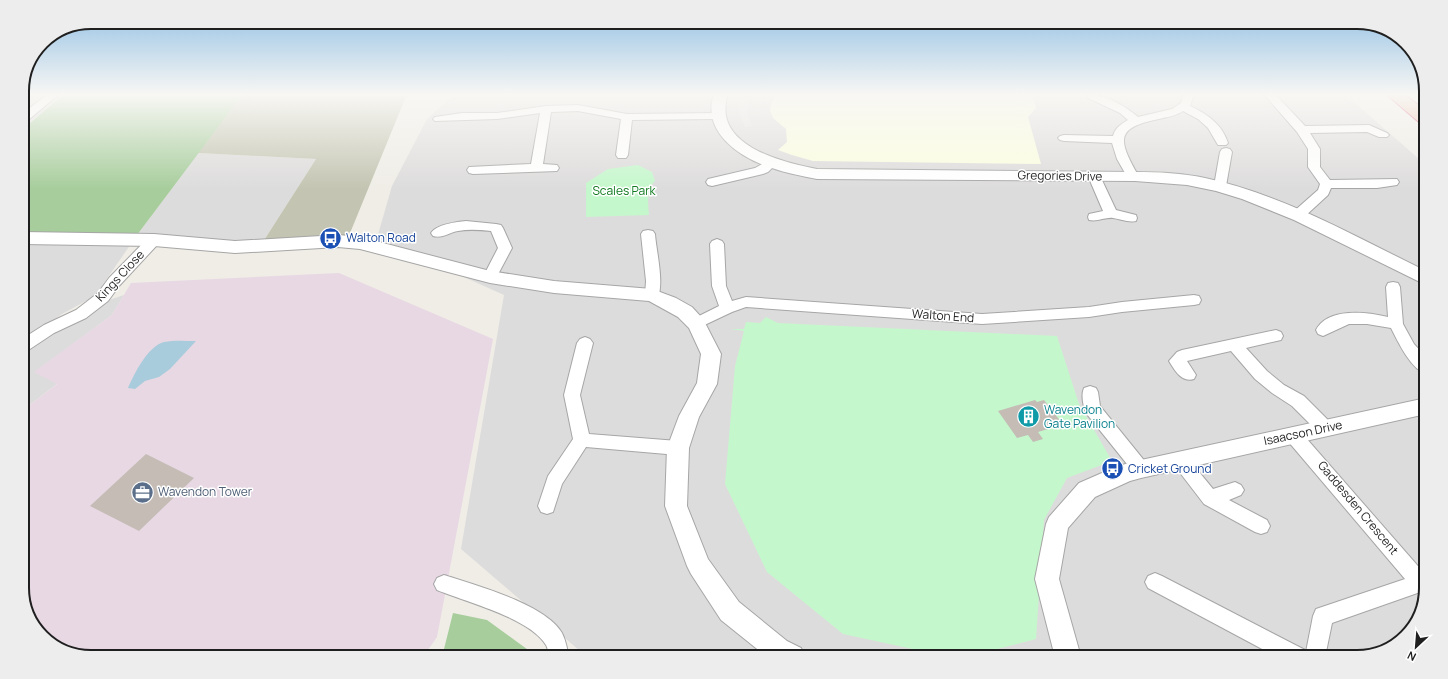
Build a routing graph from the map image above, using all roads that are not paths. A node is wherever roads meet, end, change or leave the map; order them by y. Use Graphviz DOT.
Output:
graph roads {
  1 [pos="543,126"];
  2 [pos="626,126"];
  3 [pos="724,126"];
  4 [pos="1127,126"];
  5 [pos="1212,126"];
  6 [pos="1298,126"];
  7 [pos="1360,126"];
  8 [pos="1370,126"];
  9 [pos="1302,130"];
  10 [pos="1383,135"];
  11 [pos="1064,138"];
  12 [pos="1118,140"];
  13 [pos="622,155"];
  14 [pos="771,163"];
  15 [pos="536,168"];
  16 [pos="553,168"];
  17 [pos="473,170"];
  18 [pos="1094,176"];
  19 [pos="1133,177"];
  20 [pos="712,182"];
  21 [pos="1393,182"];
  22 [pos="1326,184"];
  23 [pos="1220,186"];
  24 [pos="1111,213"];
  25 [pos="1298,215"];
  26 [pos="1094,217"];
  27 [pos="1131,218"];
  28 [pos="438,234"];
  29 [pos="648,234"];
  30 [pos="29,238"];
  31 [pos="154,240"];
  32 [pos="717,244"];
  33 [pos="1419,276"];
  34 [pos="490,277"];
  35 [pos="1393,287"];
  36 [pos="652,295"];
  37 [pos="1194,300"];
  38 [pos="727,308"];
  39 [pos="696,324"];
  40 [pos="1396,324"];
  41 [pos="1323,330"];
  42 [pos="1276,336"];
  43 [pos="29,343"];
  44 [pos="585,343"];
  45 [pos="1235,346"];
  46 [pos="1419,360"];
  47 [pos="1188,375"];
  48 [pos="1090,392"];
  49 [pos="1419,408"];
  50 [pos="1325,428"];
  51 [pos="1293,435"];
  52 [pos="582,440"];
  53 [pos="678,448"];
  54 [pos="1180,461"];
  55 [pos="1141,469"];
  56 [pos="1235,490"];
  57 [pos="1210,498"];
  58 [pos="547,506"];
  59 [pos="1261,526"];
  60 [pos="1419,577"];
  61 [pos="1155,582"];
  62 [pos="1419,583"];
  63 [pos="444,584"];
  64 [pos="557,650"];
  65 [pos="776,650"];
  66 [pos="1066,650"];
  67 [pos="1286,650"];
  68 [pos="1316,650"];
  1 -- 15 [label="street"];
  2 -- 13 [label="street"];
  3 -- 14 [label="street, Gregories Drive"];
  4 -- 12 [label="street"];
  5 -- 23 [label="street"];
  6 -- 9 [label="street"];
  7 -- 9 [label="street"];
  8 -- 10 [label="street"];
  9 -- 22 [label="street"];
  11 -- 12 [label="street"];
  12 -- 19 [label="street"];
  14 -- 18 [label="street, Gregories Drive"];
  14 -- 20 [label="street"];
  15 -- 16 [label="street"];
  15 -- 17 [label="street"];
  18 -- 19 [label="street, Gregories Drive"];
  18 -- 24 [label="street"];
  19 -- 23 [label="street, Gregories Drive"];
  21 -- 22 [label="street"];
  22 -- 25 [label="street"];
  23 -- 25 [label="street, Gregories Drive"];
  24 -- 26 [label="street"];
  24 -- 27 [label="street"];
  25 -- 33 [label="street, Gregories Drive"];
  28 -- 34 [label="street"];
  29 -- 36 [label="street"];
  30 -- 31 [label="street"];
  31 -- 34 [label="street"];
  31 -- 43 [label="street, Kings Close"];
  32 -- 38 [label="street"];
  34 -- 36 [label="street"];
  35 -- 40 [label="street"];
  36 -- 39 [label="street"];
  37 -- 38 [label="street, Walton End"];
  38 -- 39 [label="street, Walton End"];
  39 -- 53 [label="street"];
  40 -- 41 [label="street"];
  40 -- 46 [label="street"];
  42 -- 45 [label="street"];
  44 -- 52 [label="street"];
  45 -- 47 [label="street"];
  45 -- 50 [label="street"];
  48 -- 55 [label="street"];
  49 -- 50 [label="street, Isaacson Drive"];
  50 -- 51 [label="street, Isaacson Drive"];
  51 -- 54 [label="street, Isaacson Drive"];
  51 -- 60 [label="street, Gaddesden Crescent"];
  52 -- 53 [label="street"];
  52 -- 58 [label="street"];
  53 -- 65 [label="street"];
  54 -- 55 [label="street, Isaacson Drive"];
  54 -- 57 [label="street"];
  55 -- 66 [label="street, Isaacson Drive"];
  56 -- 57 [label="street"];
  57 -- 59 [label="street"];
  61 -- 67 [label="street"];
  62 -- 68 [label="street, Gaddesden Crescent"];
  63 -- 64 [label="street"];
}
